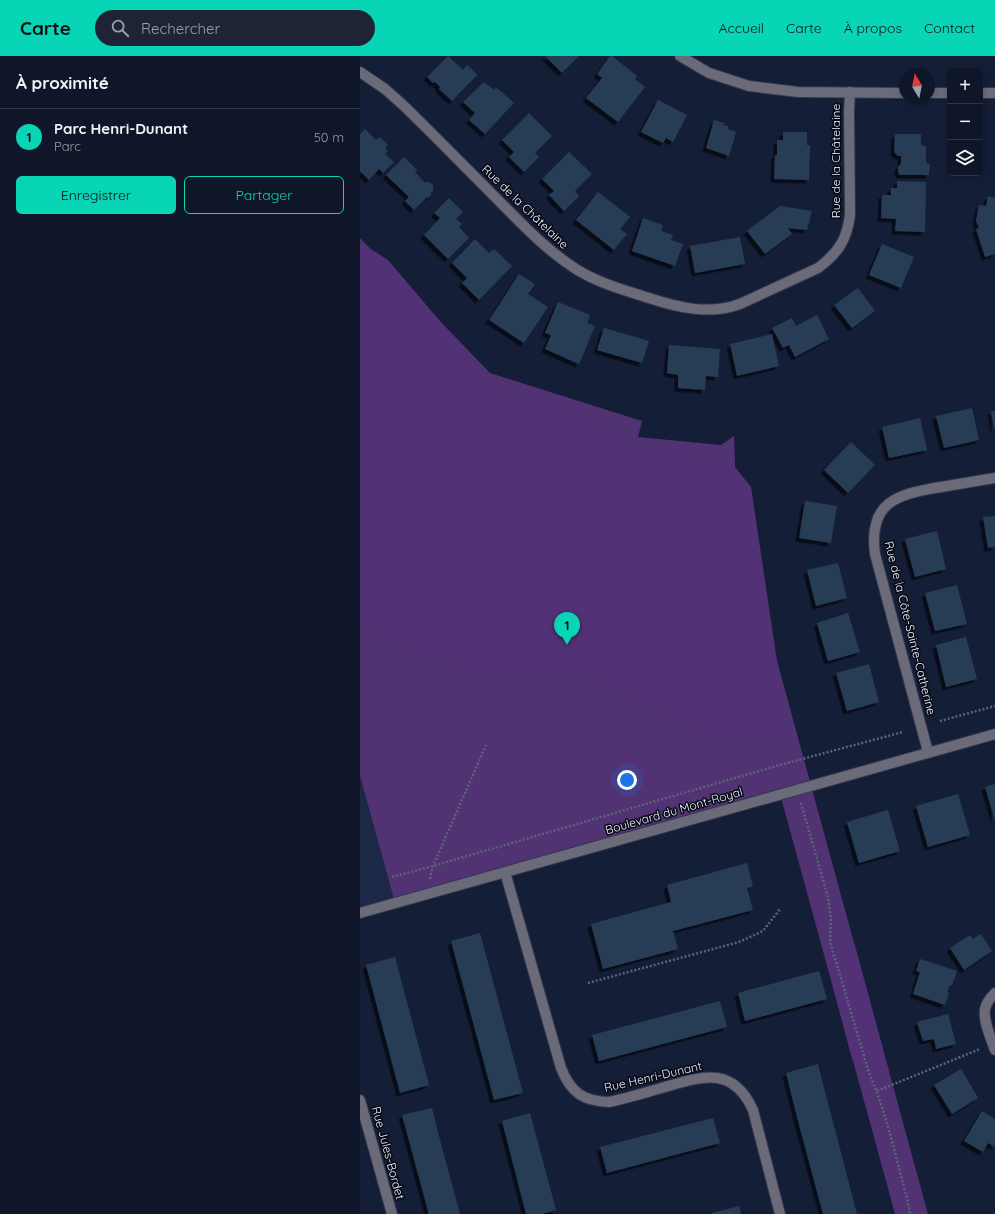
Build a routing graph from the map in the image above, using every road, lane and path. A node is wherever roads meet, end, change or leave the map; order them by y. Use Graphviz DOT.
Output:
graph roads {
  1 [pos="680,56"];
  2 [pos="360,72"];
  3 [pos="850,92"];
  4 [pos="899,93"];
  5 [pos="935,93"];
  6 [pos="947,93"];
  7 [pos="983,93"];
  8 [pos="995,93"];
  9 [pos="995,478"];
  10 [pos="995,706"];
  11 [pos="940,721"];
  12 [pos="903,732"];
  13 [pos="995,734"];
  14 [pos="486,745"];
  15 [pos="928,752"];
  16 [pos="797,790"];
  17 [pos="432,866"];
  18 [pos="505,872"];
  19 [pos="392,877"];
  20 [pos="428,894"];
  21 [pos="780,909"];
  22 [pos="360,913"];
  23 [pos="588,983"];
  24 [pos="995,993"];
  25 [pos="994,1047"];
  26 [pos="876,1091"];
  27 [pos="360,1100"];
  28 [pos="392,1214"];
  29 [pos="780,1214"];
  30 [pos="910,1214"];
  1 -- 3 [label="street"];
  2 -- 3 [label="street, Rue de la Châtelaine"];
  3 -- 4 [label="street"];
  5 -- 6 [label="street"];
  7 -- 8 [label="street"];
  9 -- 15 [label="street, Rue de la Côte-Sainte-Catherine"];
  10 -- 11 [label="path"];
  12 -- 17 [label="path"];
  13 -- 15 [label="street, Boulevard du Mont-Royal"];
  14 -- 17 [label="path"];
  15 -- 16 [label="street, Boulevard du Mont-Royal"];
  16 -- 18 [label="street, Boulevard du Mont-Royal"];
  16 -- 26 [label="path"];
  17 -- 19 [label="path"];
  17 -- 20 [label="path"];
  18 -- 20 [label="street, Boulevard du Mont-Royal"];
  18 -- 29 [label="street, Rue Henri-Dunant"];
  20 -- 22 [label="street, Boulevard du Mont-Royal"];
  21 -- 23 [label="path"];
  24 -- 25 [label="street"];
  25 -- 26 [label="path"];
  26 -- 30 [label="path"];
  27 -- 28 [label="street, Rue Jules-Bordet"];
}
